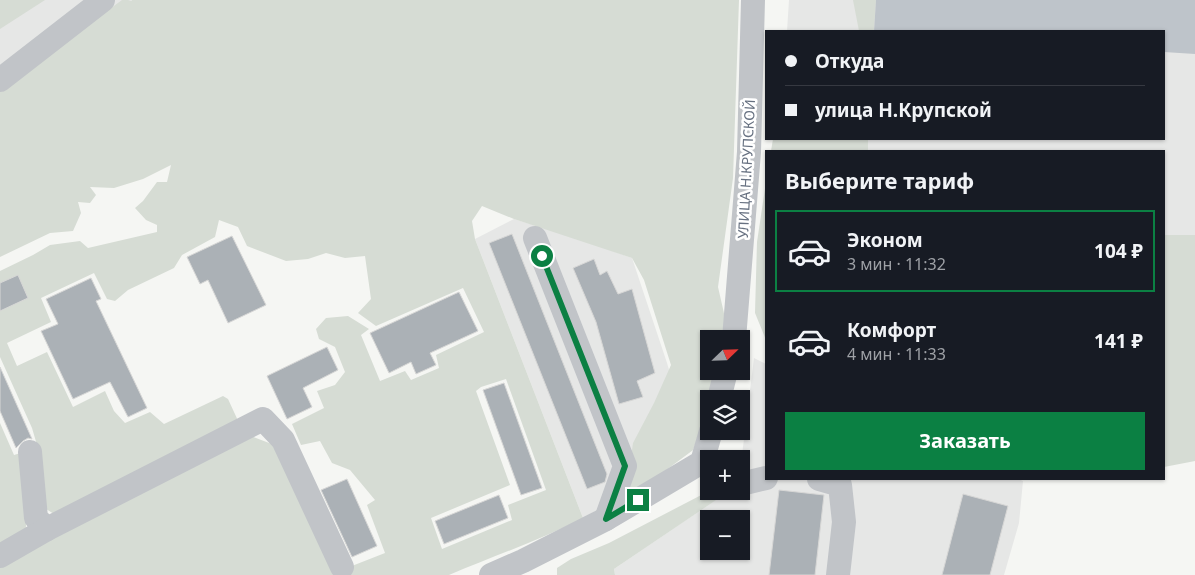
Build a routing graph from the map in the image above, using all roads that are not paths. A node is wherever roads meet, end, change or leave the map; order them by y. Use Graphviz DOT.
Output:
graph roads {
  1 [pos="103,0"];
  2 [pos="753,0"];
  3 [pos="0,80"];
  4 [pos="535,238"];
  5 [pos="735,330"];
  6 [pos="30,452"];
  7 [pos="700,467"];
  8 [pos="765,478"];
  9 [pos="822,480"];
  10 [pos="750,482"];
  11 [pos="606,519"];
  12 [pos="46,529"];
  13 [pos="0,556"];
  14 [pos="342,567"];
  15 [pos="527,568"];
  16 [pos="491,575"];
  17 [pos="838,575"];
  1 -- 3 [label="street"];
  2 -- 5 [label="street, УЛИЦА Н.КРУПСКОЙ"];
  4 -- 11 [label="street"];
  6 -- 12 [label="street"];
  7 -- 11 [label="street"];
  8 -- 10 [label="street"];
  9 -- 17 [label="street"];
  11 -- 15 [label="street"];
  12 -- 13 [label="street"];
  12 -- 14 [label="street"];
  15 -- 16 [label="street"];
}
